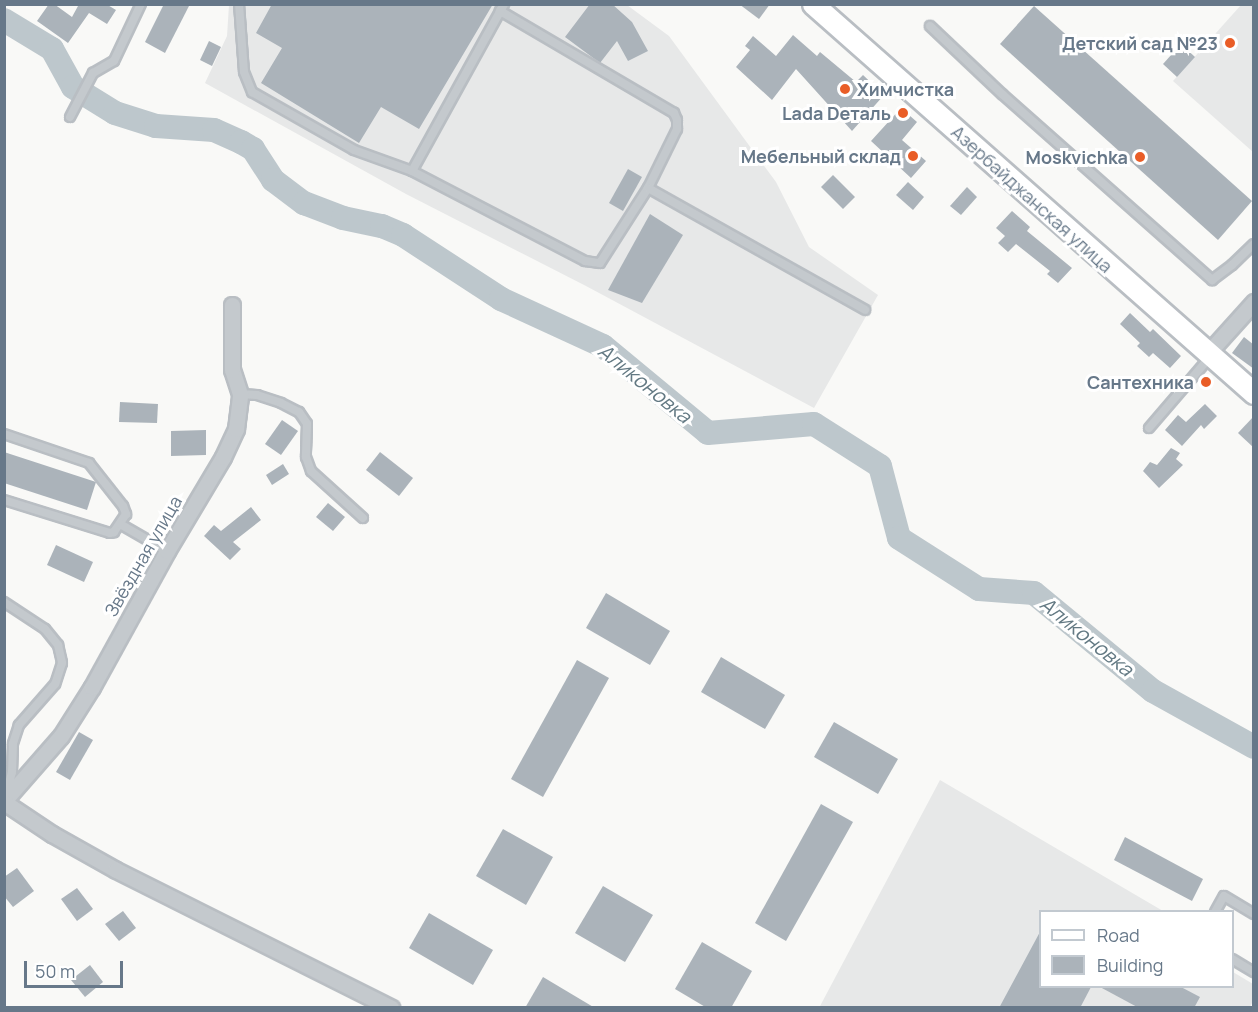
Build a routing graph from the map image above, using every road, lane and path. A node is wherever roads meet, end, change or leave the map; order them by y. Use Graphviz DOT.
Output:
graph roads {
  1 [pos="141,4"];
  2 [pos="239,4"];
  3 [pos="813,4"];
  4 [pos="502,8"];
  5 [pos="930,26"];
  6 [pos="70,117"];
  7 [pos="412,171"];
  8 [pos="648,188"];
  9 [pos="1254,244"];
  10 [pos="1254,302"];
  11 [pos="232,304"];
  12 [pos="865,310"];
  13 [pos="1210,355"];
  14 [pos="1254,393"];
  15 [pos="240,394"];
  16 [pos="1149,428"];
  17 [pos="4,434"];
  18 [pos="4,500"];
  19 [pos="363,518"];
  20 [pos="120,524"];
  21 [pos="167,551"];
  22 [pos="4,602"];
  23 [pos="4,801"];
  24 [pos="1216,910"];
  25 [pos="1254,914"];
  26 [pos="1234,960"];
  27 [pos="1254,972"];
  28 [pos="391,1008"];
  1 -- 6 [label="lane"];
  2 -- 7 [label="lane"];
  3 -- 13 [label="main road, Азербайджанская улица"];
  4 -- 7 [label="lane"];
  4 -- 8 [label="lane"];
  5 -- 9 [label="lane"];
  7 -- 8 [label="lane"];
  8 -- 12 [label="lane"];
  10 -- 13 [label="street"];
  11 -- 15 [label="street, Звёздная улица"];
  13 -- 14 [label="main road, Азербайджанская улица"];
  13 -- 16 [label="lane"];
  15 -- 19 [label="lane"];
  15 -- 21 [label="street, Звёздная улица"];
  17 -- 20 [label="lane"];
  18 -- 20 [label="lane"];
  20 -- 21 [label="lane"];
  21 -- 23 [label="street, Звёздная улица"];
  22 -- 23 [label="lane"];
  23 -- 28 [label="street"];
  24 -- 25 [label="lane"];
  26 -- 27 [label="lane"];
}
